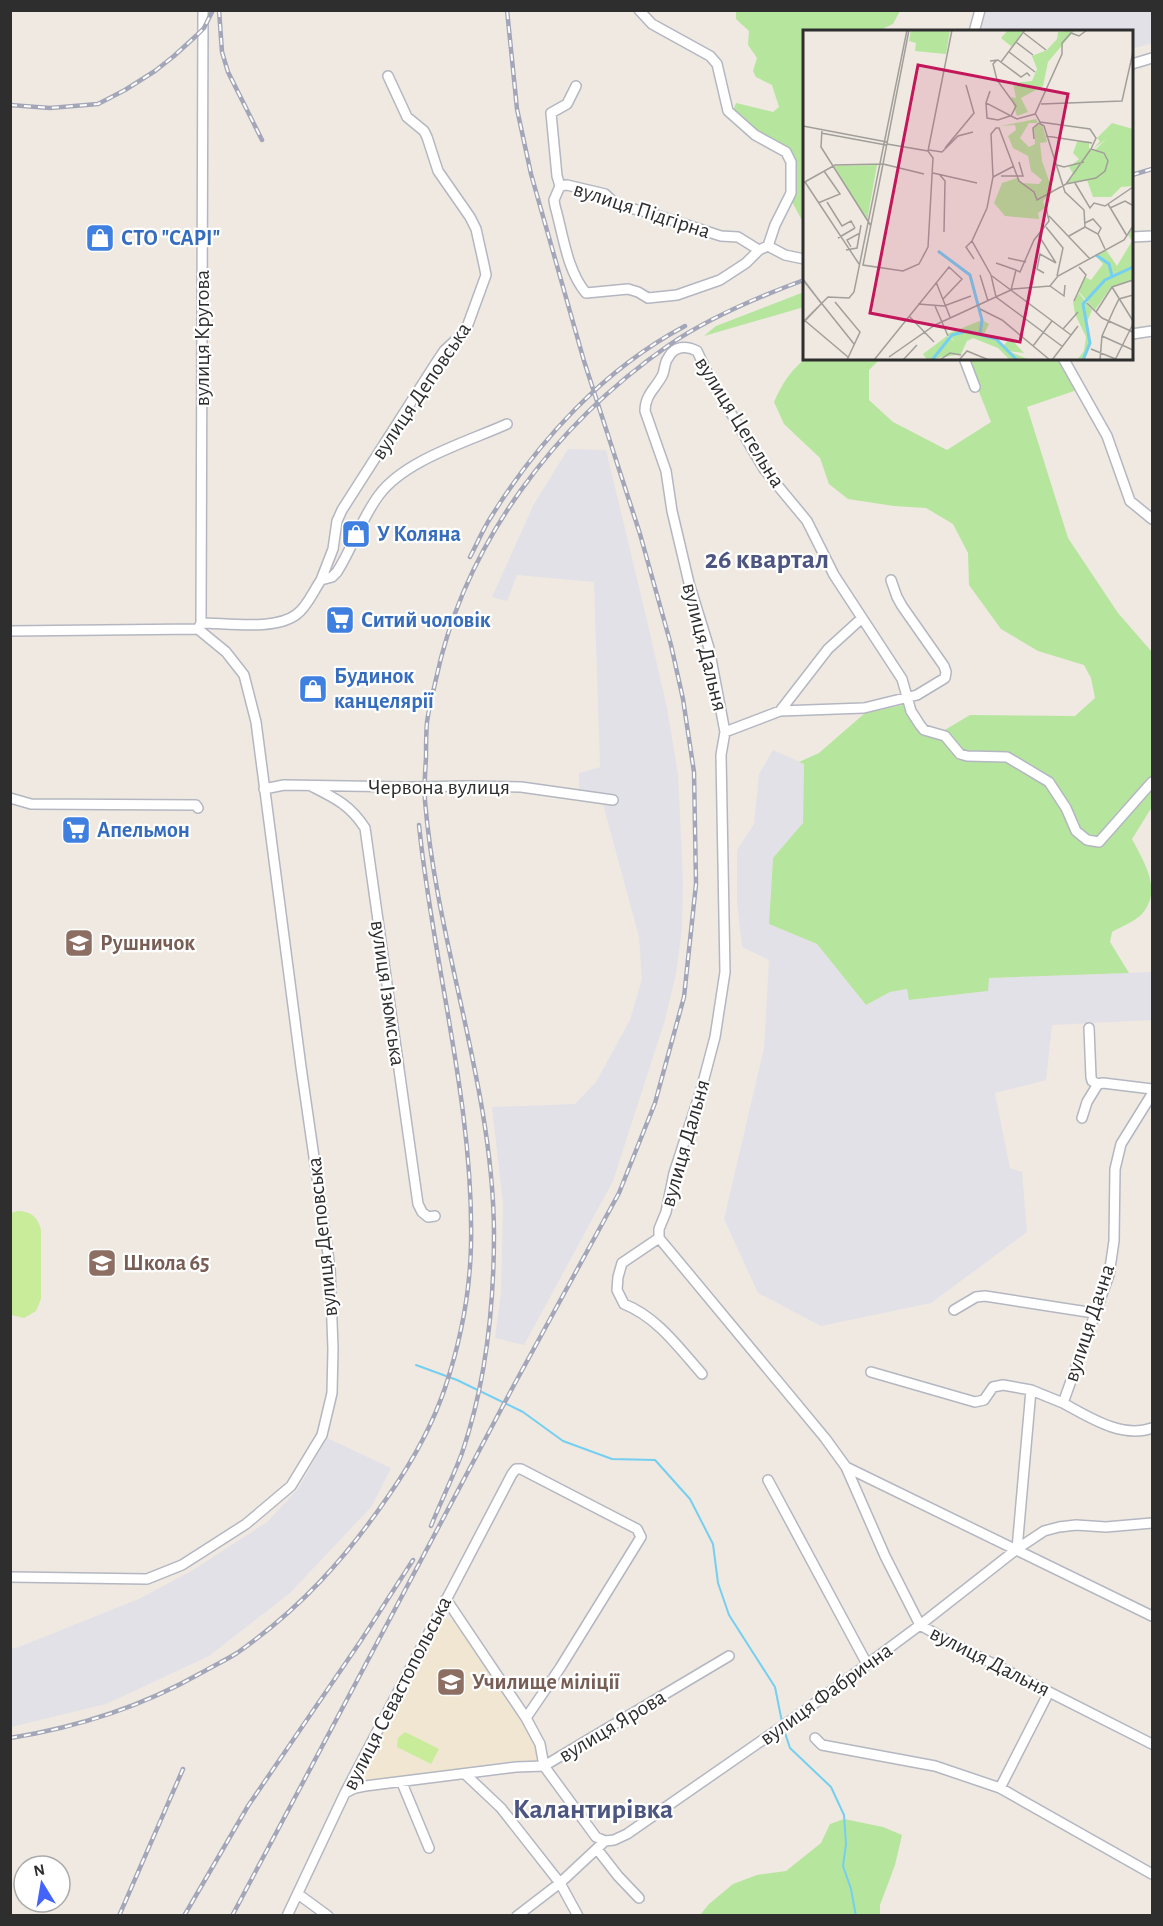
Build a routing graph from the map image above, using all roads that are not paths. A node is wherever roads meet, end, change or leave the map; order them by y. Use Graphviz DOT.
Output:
graph roads {
  1 [pos="203,10"];
  2 [pos="639,10"];
  3 [pos="980,10"];
  4 [pos="975,30"];
  5 [pos="1152,58"];
  6 [pos="1133,63"];
  7 [pos="388,76"];
  8 [pos="576,86"];
  9 [pos="560,186"];
  10 [pos="1152,236"];
  11 [pos="1133,237"];
  12 [pos="764,248"];
  13 [pos="803,259"];
  14 [pos="1152,331"];
  15 [pos="1133,334"];
  16 [pos="686,347"];
  17 [pos="965,360"];
  18 [pos="1064,360"];
  19 [pos="975,387"];
  20 [pos="507,424"];
  21 [pos="1152,519"];
  22 [pos="321,580"];
  23 [pos="891,580"];
  24 [pos="862,618"];
  25 [pos="199,626"];
  26 [pos="10,631"];
  27 [pos="907,698"];
  28 [pos="780,711"];
  29 [pos="725,732"];
  30 [pos="1152,782"];
  31 [pos="310,786"];
  32 [pos="264,789"];
  33 [pos="10,798"];
  34 [pos="613,800"];
  35 [pos="198,808"];
  36 [pos="1089,1028"];
  37 [pos="1098,1084"];
  38 [pos="1152,1095"];
  39 [pos="1082,1118"];
  40 [pos="435,1216"];
  41 [pos="659,1238"];
  42 [pos="954,1310"];
  43 [pos="1094,1313"];
  44 [pos="871,1372"];
  45 [pos="702,1374"];
  46 [pos="1031,1390"];
  47 [pos="1063,1403"];
  48 [pos="1152,1428"];
  49 [pos="846,1467"];
  50 [pos="768,1480"];
  51 [pos="1152,1523"];
  52 [pos="1017,1550"];
  53 [pos="10,1577"];
  54 [pos="446,1599"];
  55 [pos="1152,1616"];
  56 [pos="921,1625"];
  57 [pos="729,1656"];
  58 [pos="867,1664"];
  59 [pos="1049,1692"];
  60 [pos="526,1718"];
  61 [pos="815,1738"];
  62 [pos="1152,1744"];
  63 [pos="544,1766"];
  64 [pos="465,1774"];
  65 [pos="402,1783"];
  66 [pos="1000,1788"];
  67 [pos="345,1793"];
  68 [pos="605,1841"];
  69 [pos="429,1848"];
  70 [pos="597,1850"];
  71 [pos="1152,1874"];
  72 [pos="560,1883"];
  73 [pos="298,1894"];
  74 [pos="639,1898"];
  75 [pos="287,1916"];
  76 [pos="328,1916"];
  77 [pos="517,1916"];
  78 [pos="578,1916"];
  1 -- 25 [label="street, вулиця Кругова"];
  2 -- 12 [label="street"];
  3 -- 4 [label="street"];
  5 -- 6 [label="street"];
  7 -- 22 [label="street, вулиця Деповська"];
  8 -- 9 [label="street, вулиця Підгірна"];
  9 -- 12 [label="street, вулиця Підгірна"];
  9 -- 12 [label="street"];
  10 -- 11 [label="street"];
  12 -- 13 [label="street, вулиця Підгірна"];
  14 -- 15 [label="street"];
  16 -- 24 [label="street, вулиця Цегельна"];
  16 -- 29 [label="street, вулиця Дальня"];
  17 -- 19 [label="street"];
  18 -- 21 [label="street"];
  20 -- 22 [label="street, вулиця Деповська"];
  22 -- 25 [label="street, вулиця Деповська"];
  23 -- 27 [label="street"];
  24 -- 27 [label="street, вулиця Цегельна"];
  24 -- 28 [label="street"];
  25 -- 26 [label="street, вулиця Деповська"];
  25 -- 32 [label="street, вулиця Деповська"];
  27 -- 28 [label="street"];
  27 -- 30 [label="street, вулиця Цегельна"];
  28 -- 29 [label="street"];
  29 -- 41 [label="street, вулиця Дальня"];
  31 -- 32 [label="street, Червона вулиця"];
  31 -- 34 [label="street, Червона вулиця, bridge"];
  31 -- 40 [label="street, вулиця Ізюмська"];
  32 -- 53 [label="street, вулиця Деповська"];
  33 -- 35 [label="street"];
  36 -- 37 [label="street"];
  37 -- 38 [label="street"];
  37 -- 39 [label="street"];
  38 -- 43 [label="street, вулиця Дачна"];
  41 -- 45 [label="street"];
  41 -- 49 [label="street, вулиця Дальня"];
  42 -- 43 [label="street"];
  43 -- 47 [label="street, вулиця Дачна"];
  44 -- 46 [label="street"];
  46 -- 47 [label="street, вулиця Дачна"];
  46 -- 52 [label="street, вулиця Дачна"];
  47 -- 48 [label="street"];
  49 -- 52 [label="street"];
  49 -- 56 [label="street, вулиця Дальня"];
  50 -- 58 [label="street"];
  51 -- 52 [label="street, вулиця Фабрична"];
  52 -- 55 [label="street"];
  52 -- 56 [label="street, вулиця Фабрична"];
  54 -- 60 [label="street"];
  54 -- 60 [label="street, вулиця Севастопольська"];
  54 -- 67 [label="street, вулиця Севастопольська"];
  56 -- 58 [label="street, вулиця Фабрична"];
  56 -- 59 [label="street, вулиця Дальня"];
  57 -- 63 [label="street, вулиця Ярова"];
  58 -- 68 [label="street, вулиця Фабрична"];
  59 -- 62 [label="street, вулиця Дальня"];
  59 -- 66 [label="street"];
  60 -- 63 [label="street"];
  61 -- 66 [label="street"];
  63 -- 64 [label="street, вулиця Ярова"];
  63 -- 68 [label="street"];
  64 -- 65 [label="street, вулиця Ярова"];
  64 -- 72 [label="street"];
  65 -- 67 [label="street, вулиця Ярова"];
  65 -- 69 [label="street"];
  66 -- 71 [label="street"];
  67 -- 73 [label="street, вулиця Севастопольська"];
  68 -- 70 [label="street, вулиця Фабрична"];
  70 -- 72 [label="street, вулиця Фабрична"];
  70 -- 74 [label="street"];
  72 -- 77 [label="street, вулиця Фабрична"];
  72 -- 78 [label="street"];
  73 -- 75 [label="street, вулиця Севастопольська"];
  73 -- 76 [label="street"];
}
